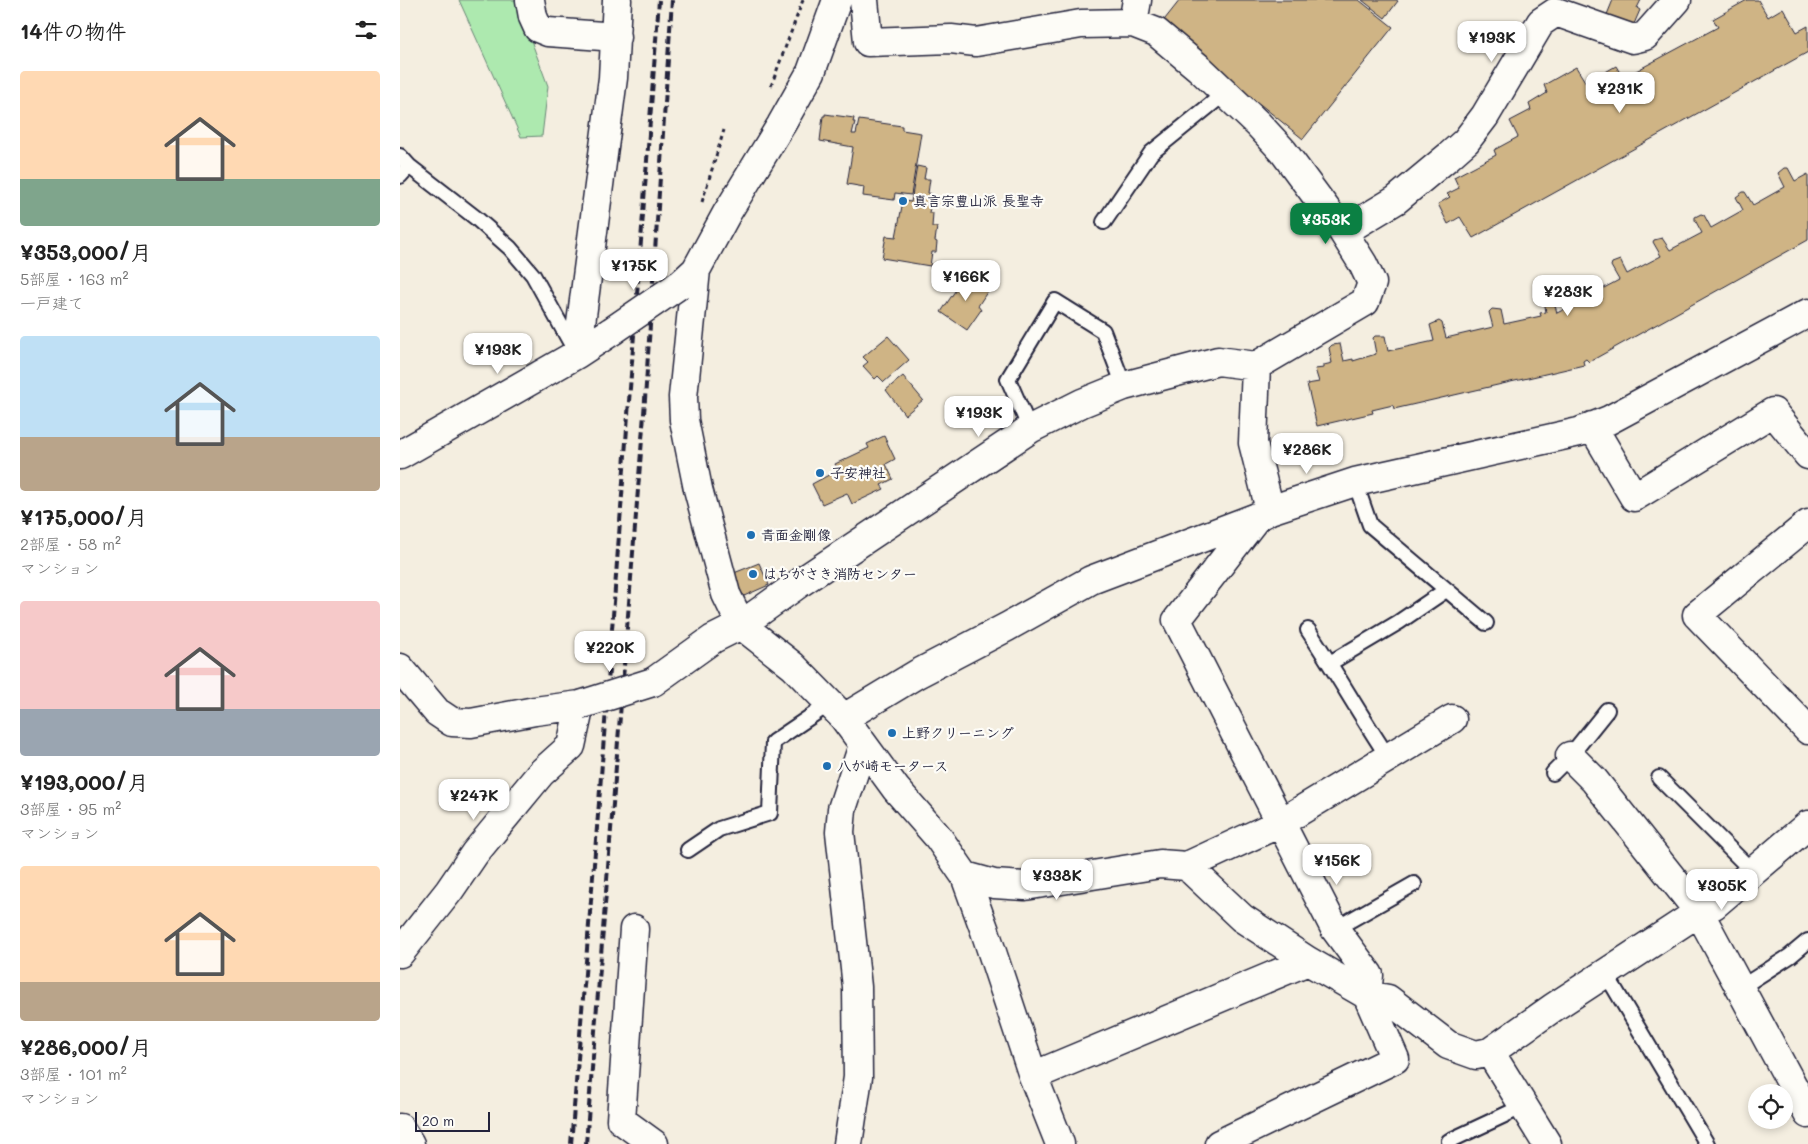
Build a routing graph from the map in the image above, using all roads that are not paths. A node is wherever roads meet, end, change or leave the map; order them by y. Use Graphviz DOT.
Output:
graph roads {
  1 [pos="530,0"];
  2 [pos="618,0"];
  3 [pos="837,0"];
  4 [pos="864,0"];
  5 [pos="1677,0"];
  6 [pos="1135,11"];
  7 [pos="616,37"];
  8 [pos="1224,93"];
  9 [pos="403,166"];
  10 [pos="1104,222"];
  11 [pos="1343,232"];
  12 [pos="688,278"];
  13 [pos="1807,316"];
  14 [pos="577,354"];
  15 [pos="1256,366"];
  16 [pos="1124,386"];
  17 [pos="1592,426"];
  18 [pos="1030,429"];
  19 [pos="1808,455"];
  20 [pos="400,456"];
  21 [pos="1355,482"];
  22 [pos="1263,513"];
  23 [pos="1808,524"];
  24 [pos="1446,590"];
  25 [pos="1486,623"];
  26 [pos="741,624"];
  27 [pos="1308,630"];
  28 [pos="1330,663"];
  29 [pos="400,668"];
  30 [pos="580,705"];
  31 [pos="1607,710"];
  32 [pos="837,711"];
  33 [pos="1452,719"];
  34 [pos="1808,730"];
  35 [pos="863,745"];
  36 [pos="1388,757"];
  37 [pos="1561,765"];
  38 [pos="1659,778"];
  39 [pos="1280,823"];
  40 [pos="1808,825"];
  41 [pos="688,850"];
  42 [pos="1187,866"];
  43 [pos="1752,871"];
  44 [pos="965,876"];
  45 [pos="1414,884"];
  46 [pos="1699,912"];
  47 [pos="634,929"];
  48 [pos="1335,929"];
  49 [pos="1808,942"];
  50 [pos="400,953"];
  51 [pos="1308,961"];
  52 [pos="1606,974"];
  53 [pos="1740,988"];
  54 [pos="1367,995"];
  55 [pos="1490,1052"];
  56 [pos="1033,1076"];
  57 [pos="1524,1106"];
  58 [pos="1808,1114"];
  59 [pos="400,1128"];
  60 [pos="1449,1142"];
  61 [pos="410,1144"];
  62 [pos="654,1144"];
  63 [pos="848,1144"];
  64 [pos="1060,1144"];
  65 [pos="1219,1144"];
  66 [pos="1547,1144"];
  67 [pos="1707,1144"];
  1 -- 7 [label="street"];
  2 -- 7 [label="street"];
  3 -- 12 [label="street"];
  4 -- 6 [label="street"];
  5 -- 11 [label="street"];
  6 -- 8 [label="street"];
  7 -- 14 [label="street"];
  8 -- 10 [label="lane"];
  8 -- 11 [label="street"];
  9 -- 14 [label="lane"];
  11 -- 15 [label="street"];
  12 -- 14 [label="street, bridge"];
  12 -- 26 [label="street"];
  13 -- 17 [label="street"];
  14 -- 20 [label="street"];
  15 -- 16 [label="street"];
  15 -- 22 [label="street"];
  16 -- 18 [label="street"];
  16 -- 18 [label="lane"];
  17 -- 19 [label="street"];
  17 -- 21 [label="street"];
  18 -- 26 [label="street"];
  21 -- 22 [label="street"];
  21 -- 24 [label="lane"];
  22 -- 32 [label="street"];
  22 -- 39 [label="street"];
  23 -- 34 [label="street"];
  24 -- 25 [label="lane"];
  24 -- 28 [label="lane"];
  26 -- 30 [label="street, bridge"];
  26 -- 32 [label="street"];
  27 -- 28 [label="lane"];
  28 -- 36 [label="lane"];
  29 -- 30 [label="street"];
  30 -- 50 [label="street"];
  31 -- 37 [label="lane"];
  32 -- 35 [label="street"];
  32 -- 41 [label="lane"];
  33 -- 36 [label="street"];
  35 -- 44 [label="street"];
  35 -- 63 [label="street"];
  36 -- 39 [label="street"];
  37 -- 46 [label="street"];
  38 -- 43 [label="lane"];
  39 -- 42 [label="street"];
  39 -- 48 [label="street"];
  40 -- 43 [label="street"];
  42 -- 44 [label="street"];
  42 -- 51 [label="street"];
  43 -- 46 [label="street"];
  44 -- 56 [label="street"];
  45 -- 48 [label="lane"];
  46 -- 52 [label="street"];
  46 -- 53 [label="street"];
  47 -- 62 [label="street"];
  48 -- 54 [label="street"];
  49 -- 53 [label="lane"];
  51 -- 54 [label="street"];
  51 -- 56 [label="street"];
  52 -- 55 [label="street"];
  52 -- 67 [label="lane"];
  53 -- 58 [label="street"];
  54 -- 55 [label="street"];
  54 -- 65 [label="street"];
  55 -- 57 [label="street"];
  56 -- 64 [label="street"];
  57 -- 60 [label="lane"];
  57 -- 66 [label="street"];
  59 -- 61 [label="street"];
}
